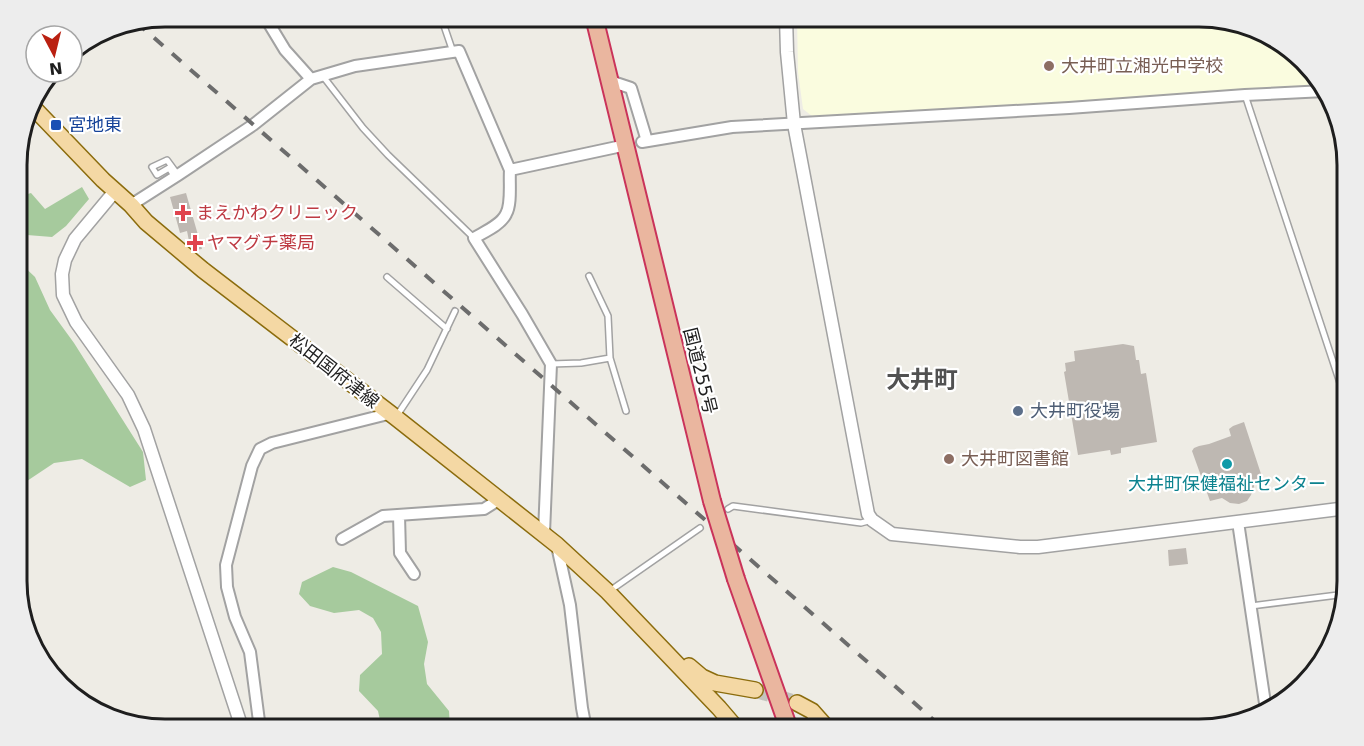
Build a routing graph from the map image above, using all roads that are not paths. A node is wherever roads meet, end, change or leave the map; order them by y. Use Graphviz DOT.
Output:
graph roads {
  1 [pos="271,27"];
  2 [pos="445,27"];
  3 [pos="597,27"];
  4 [pos="786,27"];
  5 [pos="453,52"];
  6 [pos="322,75"];
  7 [pos="311,80"];
  8 [pos="610,81"];
  9 [pos="1316,92"];
  10 [pos="1245,95"];
  11 [pos="38,112"];
  12 [pos="794,124"];
  13 [pos="617,147"];
  14 [pos="510,170"];
  15 [pos="176,176"];
  16 [pos="115,191"];
  17 [pos="131,205"];
  18 [pos="474,238"];
  19 [pos="589,276"];
  20 [pos="387,277"];
  21 [pos="455,311"];
  22 [pos="447,329"];
  23 [pos="610,358"];
  24 [pos="551,364"];
  25 [pos="1337,374"];
  26 [pos="626,411"];
  27 [pos="392,416"];
  28 [pos="500,499"];
  29 [pos="728,509"];
  30 [pos="1337,509"];
  31 [pos="399,515"];
  32 [pos="872,520"];
  33 [pos="1238,522"];
  34 [pos="700,528"];
  35 [pos="544,534"];
  36 [pos="342,539"];
  37 [pos="557,545"];
  38 [pos="414,574"];
  39 [pos="608,592"];
  40 [pos="1336,595"];
  41 [pos="1251,606"];
  42 [pos="645,630"];
  43 [pos="755,690"];
  44 [pos="797,702"];
  45 [pos="1265,702"];
  46 [pos="238,719"];
  47 [pos="259,719"];
  48 [pos="584,719"];
  49 [pos="728,719"];
  50 [pos="785,719"];
  51 [pos="819,719"];
  1 -- 7 [label="street"];
  2 -- 5 [label="lane"];
  3 -- 8 [label="highway, 国道255号"];
  4 -- 12 [label="street"];
  5 -- 6 [label="street"];
  5 -- 14 [label="street"];
  6 -- 7 [label="street"];
  6 -- 18 [label="lane"];
  7 -- 15 [label="street"];
  8 -- 12 [label="street"];
  8 -- 50 [label="highway, 国道255号, bridge"];
  9 -- 10 [label="street"];
  10 -- 12 [label="street"];
  10 -- 25 [label="lane"];
  11 -- 16 [label="main road, 松田国府津線"];
  12 -- 32 [label="street"];
  13 -- 14 [label="street"];
  14 -- 18 [label="street"];
  15 -- 15 [label="lane"];
  15 -- 17 [label="street"];
  16 -- 17 [label="main road, 松田国府津線"];
  16 -- 46 [label="street"];
  17 -- 27 [label="main road, 松田国府津線"];
  18 -- 24 [label="street"];
  19 -- 23 [label="lane"];
  20 -- 22 [label="lane"];
  21 -- 22 [label="lane"];
  22 -- 27 [label="lane"];
  23 -- 24 [label="lane"];
  23 -- 26 [label="lane"];
  24 -- 35 [label="street"];
  27 -- 28 [label="main road, 松田国府津線"];
  27 -- 47 [label="street"];
  28 -- 31 [label="street"];
  28 -- 35 [label="main road, 松田国府津線"];
  29 -- 32 [label="lane"];
  30 -- 33 [label="street"];
  31 -- 36 [label="street"];
  31 -- 38 [label="street"];
  32 -- 33 [label="street"];
  33 -- 41 [label="street"];
  34 -- 39 [label="lane"];
  35 -- 37 [label="main road, 松田国府津線"];
  37 -- 39 [label="main road, 松田国府津線"];
  37 -- 48 [label="street"];
  39 -- 42 [label="main road, 松田国府津線"];
  40 -- 41 [label="lane"];
  41 -- 45 [label="street"];
  42 -- 43 [label="main road, 松田国府津線"];
  42 -- 49 [label="main road, 松田国府津線"];
  44 -- 51 [label="main road"];
}
